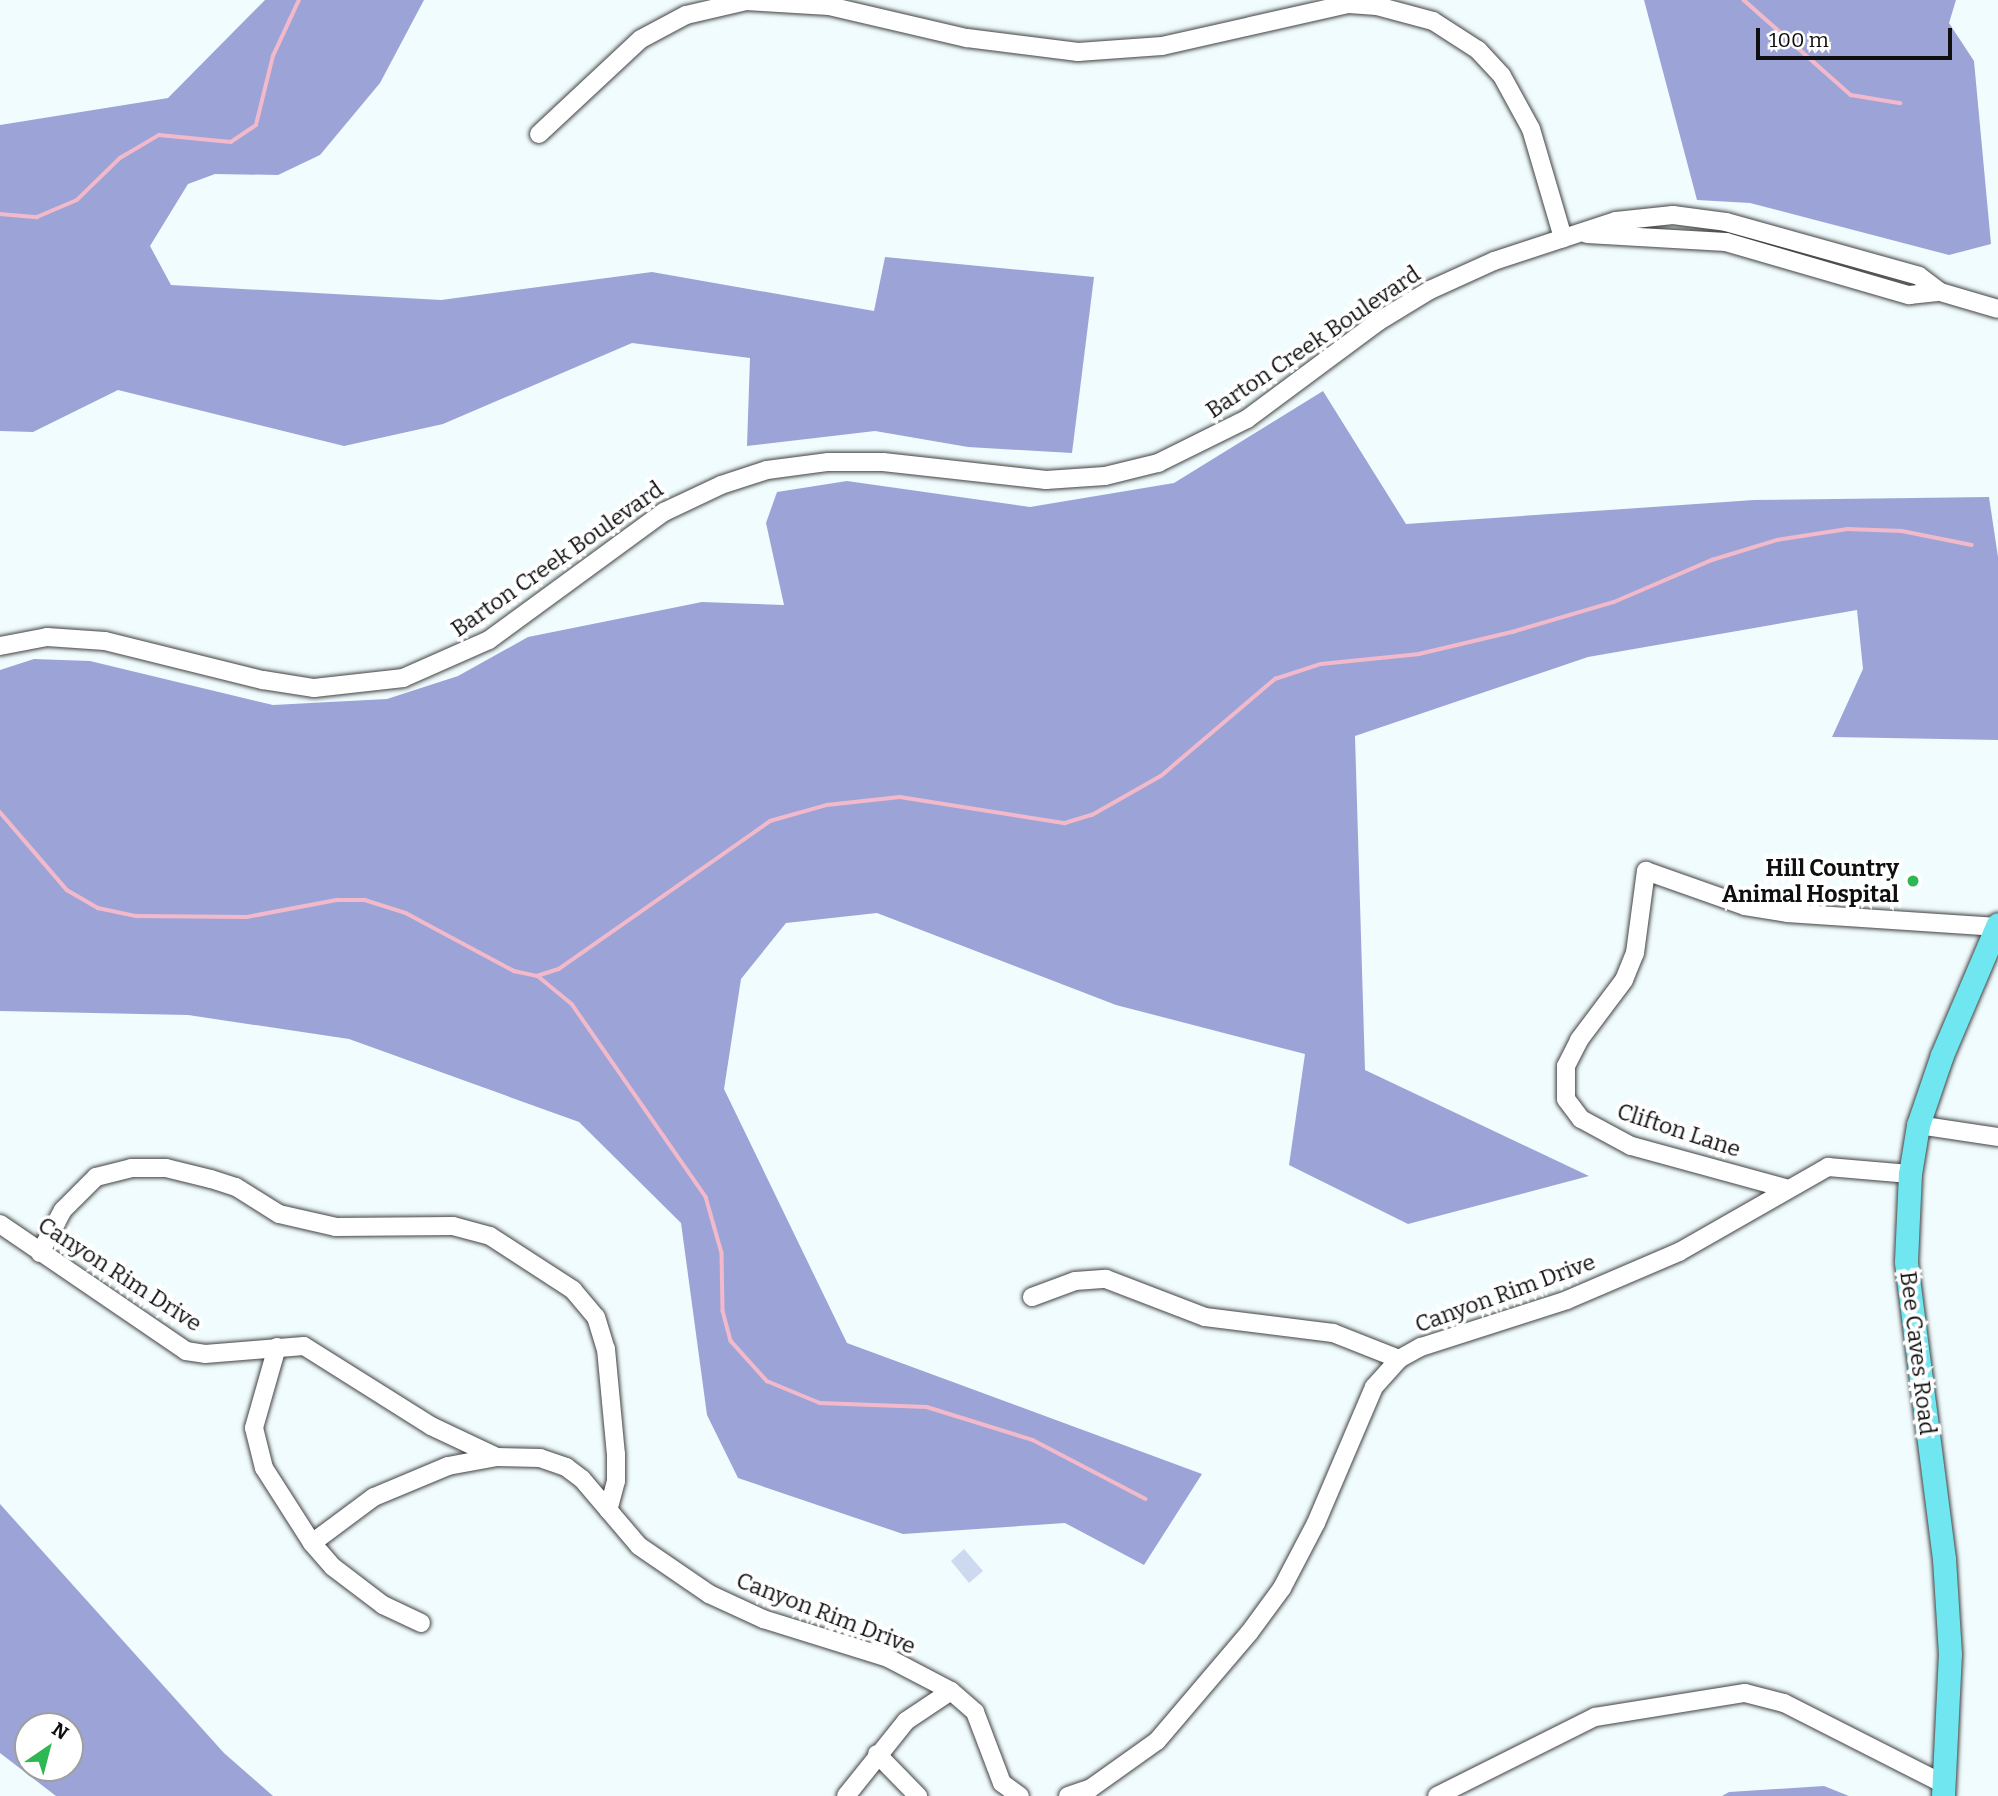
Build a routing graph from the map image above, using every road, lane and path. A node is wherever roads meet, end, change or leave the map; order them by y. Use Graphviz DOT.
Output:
graph roads {
  1 [pos="539,134"];
  2 [pos="1720,221"];
  3 [pos="1584,233"];
  4 [pos="1563,238"];
  5 [pos="1717,240"];
  6 [pos="1940,292"];
  7 [pos="1998,309"];
  8 [pos="0,646"];
  9 [pos="1997,926"];
  10 [pos="1918,1125"];
  11 [pos="1998,1137"];
  12 [pos="1910,1174"];
  13 [pos="1785,1188"];
  14 [pos="0,1224"];
  15 [pos="40,1253"];
  16 [pos="1032,1297"];
  17 [pos="277,1347"];
  18 [pos="1399,1359"];
  19 [pos="497,1457"];
  20 [pos="608,1510"];
  21 [pos="312,1543"];
  22 [pos="421,1623"];
  23 [pos="951,1691"];
  24 [pos="877,1754"];
  25 [pos="1944,1790"];
  26 [pos="846,1796"];
  27 [pos="918,1796"];
  28 [pos="1020,1796"];
  29 [pos="1068,1796"];
  30 [pos="1437,1796"];
  1 -- 4 [label="street"];
  2 -- 3 [label="street, Barton Creek Boulevard"];
  2 -- 5 [label="street"];
  2 -- 6 [label="street, Barton Creek Boulevard"];
  3 -- 4 [label="street, Barton Creek Boulevard"];
  3 -- 5 [label="street, Barton Creek Boulevard"];
  4 -- 8 [label="street, Barton Creek Boulevard"];
  5 -- 6 [label="street, Barton Creek Boulevard"];
  6 -- 7 [label="street, Barton Creek Boulevard"];
  9 -- 10 [label="main road, Bee Caves Road"];
  9 -- 13 [label="street, Clifton Lane"];
  10 -- 11 [label="street"];
  10 -- 12 [label="main road, Bee Caves Road"];
  12 -- 13 [label="street, Canyon Rim Drive"];
  12 -- 25 [label="main road, Bee Caves Road"];
  13 -- 18 [label="street, Canyon Rim Drive"];
  14 -- 15 [label="street, Canyon Rim Drive"];
  15 -- 17 [label="street, Canyon Rim Drive"];
  15 -- 20 [label="street"];
  16 -- 18 [label="street"];
  17 -- 19 [label="street, Canyon Rim Drive"];
  17 -- 21 [label="street"];
  18 -- 29 [label="street, Canyon Rim Drive"];
  19 -- 20 [label="street, Canyon Rim Drive"];
  19 -- 21 [label="street"];
  20 -- 23 [label="street, Canyon Rim Drive"];
  21 -- 22 [label="street"];
  23 -- 24 [label="street"];
  23 -- 28 [label="street, Canyon Rim Drive"];
  24 -- 26 [label="street"];
  24 -- 27 [label="street"];
  25 -- 30 [label="street"];
}
